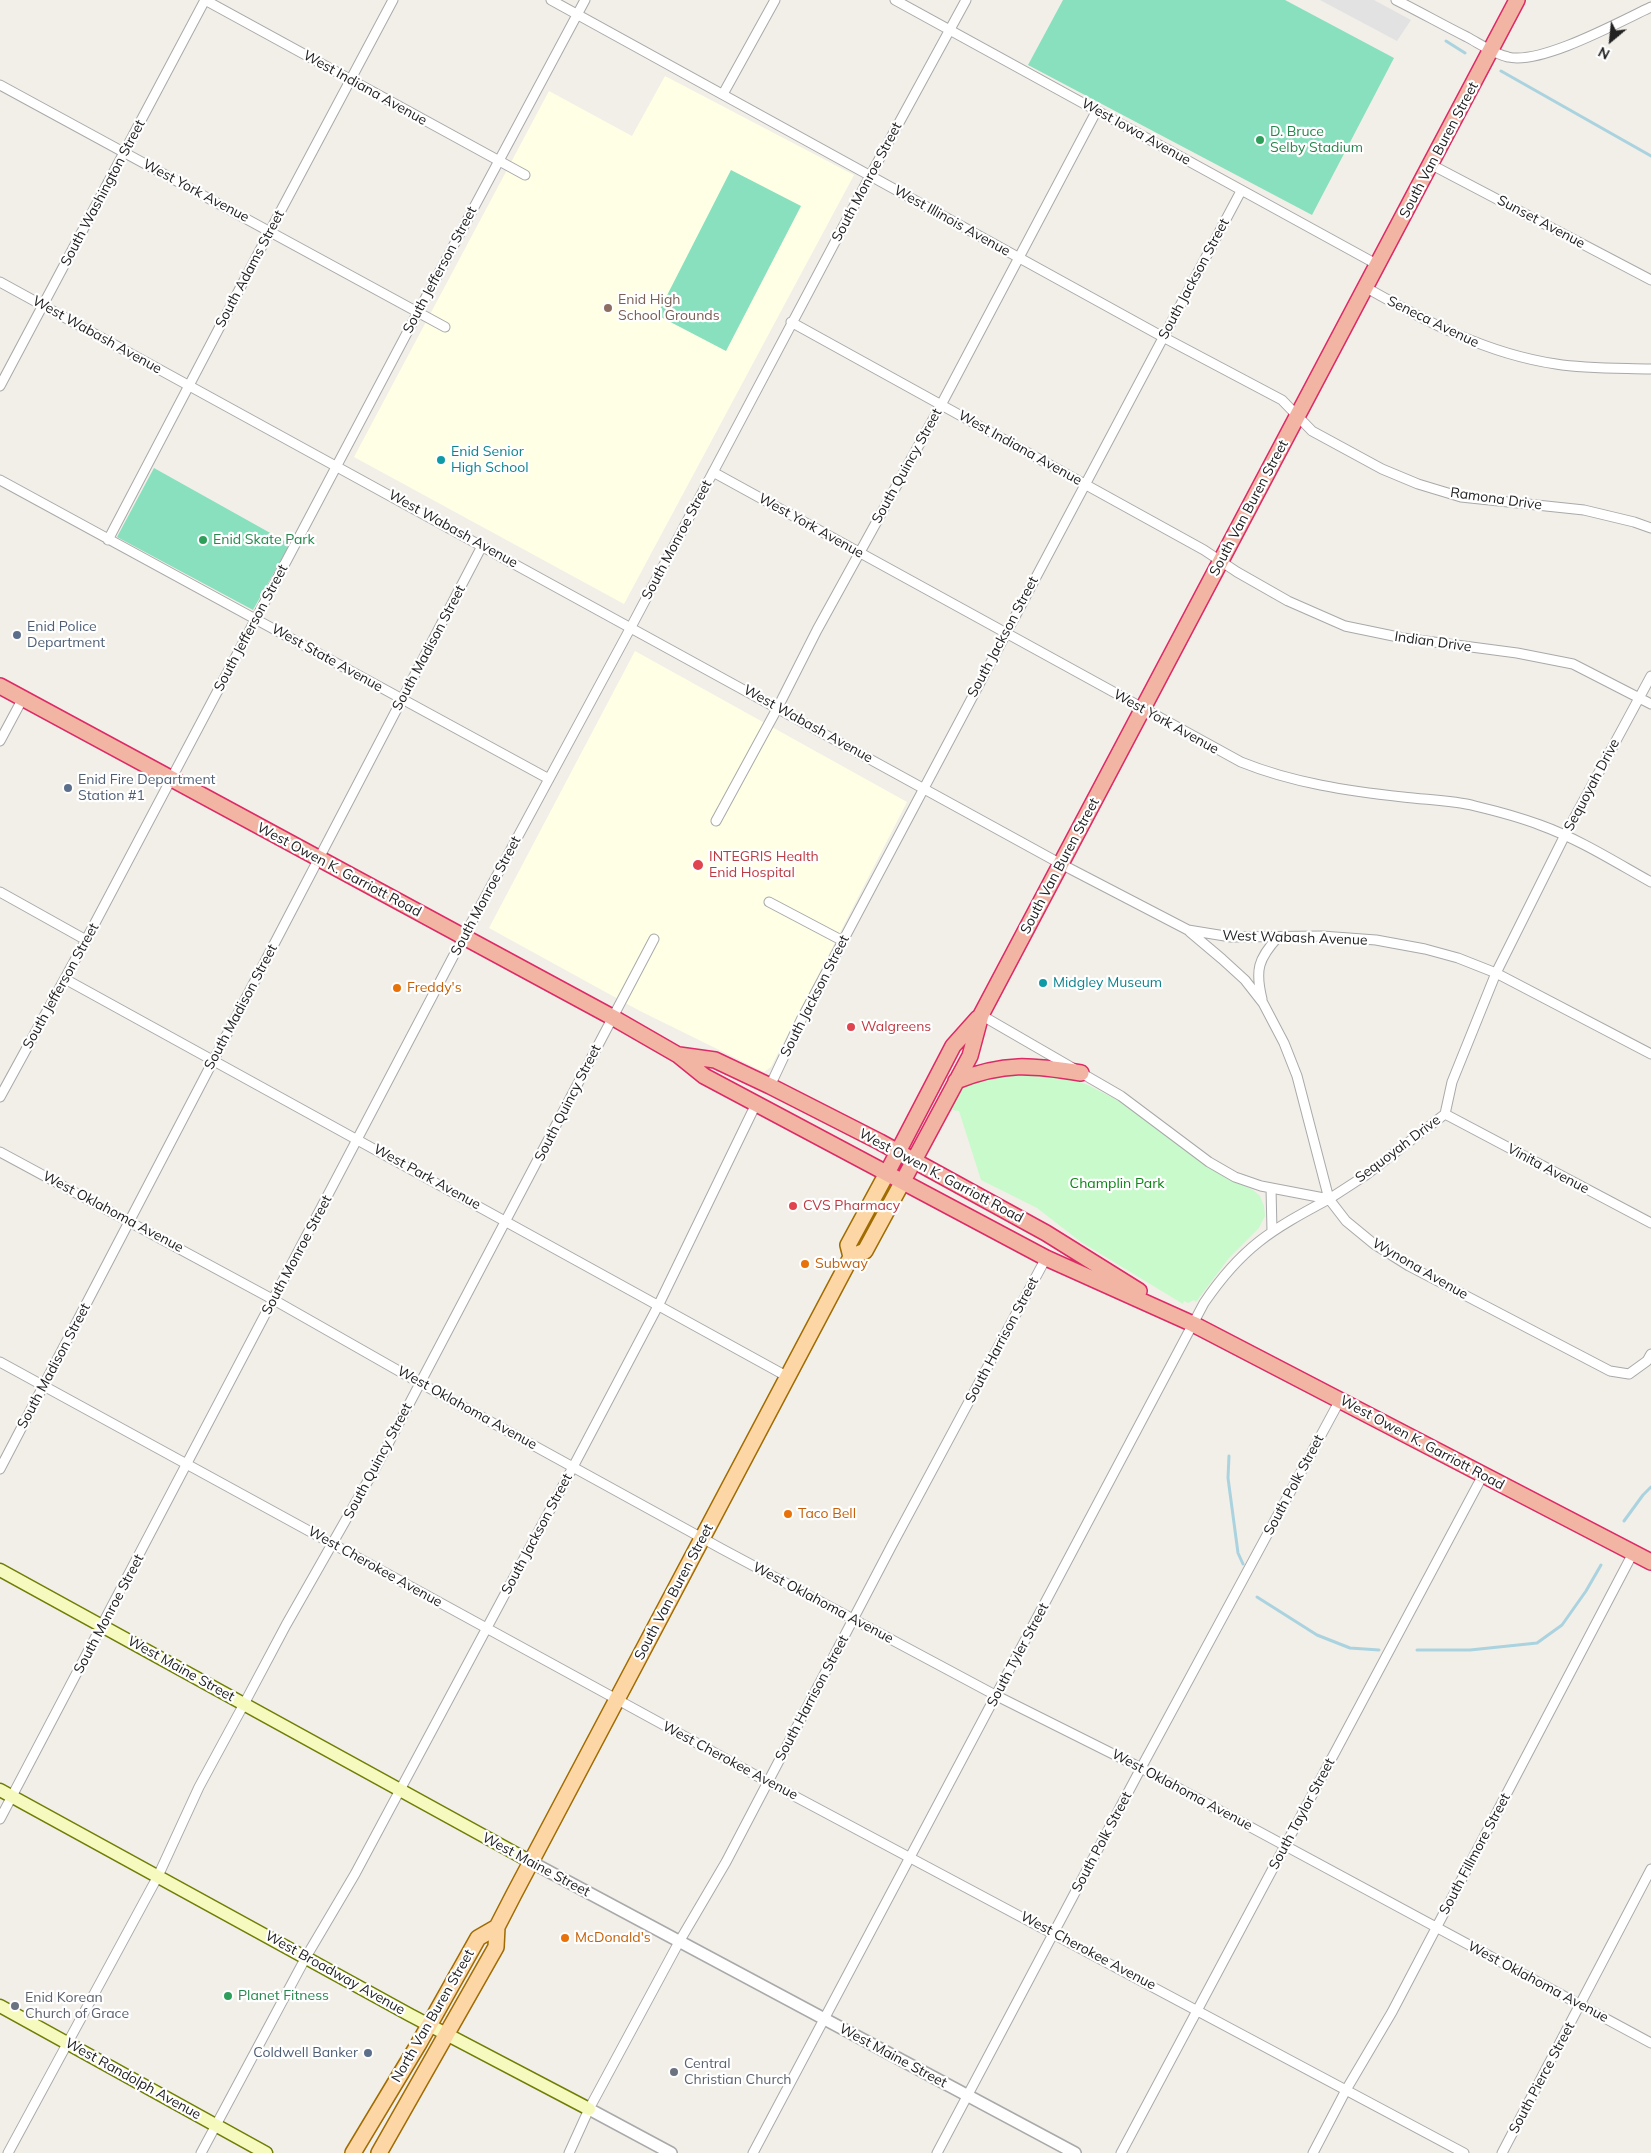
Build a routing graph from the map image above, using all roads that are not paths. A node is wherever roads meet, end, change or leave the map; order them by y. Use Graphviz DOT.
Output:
graph roads {
  1 [pos="205,0"];
  2 [pos="393,0"];
  3 [pos="551,0"];
  4 [pos="586,0"];
  5 [pos="775,0"];
  6 [pos="895,0"];
  7 [pos="966,0"];
  8 [pos="1396,0"];
  9 [pos="1517,0"];
  10 [pos="1651,8"];
  11 [pos="578,15"];
  12 [pos="950,30"];
  13 [pos="1491,50"];
  14 [pos="351,80"];
  15 [pos="0,85"];
  16 [pos="723,94"];
  17 [pos="1097,110"];
  18 [pos="124,152"];
  19 [pos="498,161"];
  20 [pos="1430,164"];
  21 [pos="525,176"];
  22 [pos="870,176"];
  23 [pos="1241,190"];
  24 [pos="270,230"];
  25 [pos="1018,258"];
  26 [pos="1378,265"];
  27 [pos="1651,280"];
  28 [pos="0,282"];
  29 [pos="1365,288"];
  30 [pos="43,306"];
  31 [pos="418,312"];
  32 [pos="791,322"];
  33 [pos="445,327"];
  34 [pos="1163,337"];
  35 [pos="1651,369"];
  36 [pos="0,386"];
  37 [pos="189,386"];
  38 [pos="941,405"];
  39 [pos="1297,416"];
  40 [pos="337,466"];
  41 [pos="713,472"];
  42 [pos="0,480"];
  43 [pos="1085,484"];
  44 [pos="1651,528"];
  45 [pos="108,540"];
  46 [pos="482,546"];
  47 [pos="860,552"];
  48 [pos="1221,561"];
  49 [pos="256,619"];
  50 [pos="631,627"];
  51 [pos="1006,633"];
  52 [pos="1651,676"];
  53 [pos="0,686"];
  54 [pos="1640,697"];
  55 [pos="23,698"];
  56 [pos="402,699"];
  57 [pos="1651,704"];
  58 [pos="778,707"];
  59 [pos="1142,709"];
  60 [pos="0,741"];
  61 [pos="549,779"];
  62 [pos="171,780"];
  63 [pos="924,789"];
  64 [pos="716,821"];
  65 [pos="1565,835"];
  66 [pos="318,859"];
  67 [pos="1061,864"];
  68 [pos="1651,882"];
  69 [pos="0,892"];
  70 [pos="769,902"];
  71 [pos="1188,930"];
  72 [pos="1278,937"];
  73 [pos="464,938"];
  74 [pos="654,939"];
  75 [pos="86,940"];
  76 [pos="843,940"];
  77 [pos="1496,973"];
  78 [pos="65,979"];
  79 [pos="1263,1003"];
  80 [pos="981,1015"];
  81 [pos="612,1017"];
  82 [pos="1651,1054"];
  83 [pos="678,1055"];
  84 [pos="214,1060"];
  85 [pos="1081,1073"];
  86 [pos="956,1081"];
  87 [pos="770,1086"];
  88 [pos="0,1097"];
  89 [pos="756,1104"];
  90 [pos="1445,1114"];
  91 [pos="358,1139"];
  92 [pos="0,1152"];
  93 [pos="898,1152"];
  94 [pos="914,1160"];
  95 [pos="887,1173"];
  96 [pos="903,1181"];
  97 [pos="1271,1188"];
  98 [pos="1329,1199"];
  99 [pos="129,1221"];
  100 [pos="507,1221"];
  101 [pos="1651,1223"];
  102 [pos="1272,1231"];
  103 [pos="851,1258"];
  104 [pos="1046,1258"];
  105 [pos="274,1300"];
  106 [pos="659,1304"];
  107 [pos="1193,1324"];
  108 [pos="1651,1354"];
  109 [pos="0,1362"];
  110 [pos="788,1377"];
  111 [pos="420,1383"];
  112 [pos="44,1386"];
  113 [pos="1340,1400"];
  114 [pos="188,1464"];
  115 [pos="573,1467"];
  116 [pos="0,1469"];
  117 [pos="1483,1475"];
  118 [pos="703,1538"];
  119 [pos="333,1544"];
  120 [pos="1633,1553"];
  121 [pos="1651,1562"];
  122 [pos="0,1570"];
  123 [pos="854,1620"];
  124 [pos="102,1626"];
  125 [pos="487,1628"];
  126 [pos="997,1696"];
  127 [pos="616,1699"];
  128 [pos="244,1704"];
  129 [pos="1141,1768"];
  130 [pos="768,1782"];
  131 [pos="0,1790"];
  132 [pos="399,1791"];
  133 [pos="12,1797"];
  134 [pos="0,1820"];
  135 [pos="1285,1846"];
  136 [pos="912,1857"];
  137 [pos="531,1862"];
  138 [pos="1651,1869"];
  139 [pos="158,1876"];
  140 [pos="497,1927"];
  141 [pos="1436,1927"];
  142 [pos="1054,1933"];
  143 [pos="679,1942"];
  144 [pos="306,1957"];
  145 [pos="1580,2005"];
  146 [pos="0,2006"];
  147 [pos="1198,2010"];
  148 [pos="826,2019"];
  149 [pos="429,2025"];
  150 [pos="446,2035"];
  151 [pos="67,2043"];
  152 [pos="1651,2043"];
  153 [pos="1346,2090"];
  154 [pos="968,2096"];
  155 [pos="589,2109"];
  156 [pos="216,2124"];
  157 [pos="8,2153"];
  158 [pos="201,2153"];
  159 [pos="266,2153"];
  160 [pos="353,2153"];
  161 [pos="379,2153"];
  162 [pos="569,2153"];
  163 [pos="671,2153"];
  164 [pos="753,2153"];
  165 [pos="938,2153"];
  166 [pos="1075,2153"];
  167 [pos="1121,2153"];
  168 [pos="1313,2153"];
  169 [pos="1464,2153"];
  170 [pos="1502,2153"];
  1 -- 14 [label="street, West Indiana Avenue"];
  1 -- 18 [label="street, South Washington Street"];
  2 -- 14 [label="street, South Adams Street"];
  3 -- 11 [label="street, West Illinois Avenue"];
  4 -- 11 [label="street, South Jefferson Street"];
  5 -- 16 [label="street"];
  6 -- 12 [label="street, West Iowa Avenue"];
  7 -- 12 [label="street, South Monroe Street"];
  8 -- 13 [label="street"];
  9 -- 13 [label="highway, South Van Buren Street"];
  10 -- 13 [label="street"];
  11 -- 16 [label="street, West Illinois Avenue"];
  11 -- 19 [label="street, South Jefferson Street"];
  12 -- 17 [label="street, West Iowa Avenue"];
  12 -- 22 [label="street, South Monroe Street"];
  13 -- 20 [label="highway, South Van Buren Street"];
  14 -- 19 [label="street, West Indiana Avenue"];
  14 -- 24 [label="street, South Adams Street"];
  15 -- 18 [label="street, West York Avenue"];
  16 -- 22 [label="street, West Illinois Avenue"];
  17 -- 23 [label="street, West Iowa Avenue"];
  17 -- 25 [label="street, South Quincy Street"];
  18 -- 24 [label="street, West York Avenue"];
  18 -- 30 [label="street, South Washington Street"];
  19 -- 21 [label="street, West Indiana Avenue"];
  19 -- 31 [label="street, South Jefferson Street"];
  20 -- 26 [label="highway, South Van Buren Street"];
  20 -- 27 [label="street, Sunset Avenue"];
  22 -- 25 [label="street, West Illinois Avenue"];
  22 -- 32 [label="street, South Monroe Street"];
  23 -- 26 [label="street, West Iowa Avenue"];
  23 -- 34 [label="street, South Jackson Street"];
  24 -- 31 [label="street, West York Avenue"];
  24 -- 37 [label="street, South Adams Street"];
  25 -- 34 [label="street, West Illinois Avenue"];
  25 -- 38 [label="street, South Quincy Street"];
  26 -- 29 [label="highway, South Van Buren Street"];
  28 -- 30 [label="street, West Wabash Avenue"];
  29 -- 35 [label="street, Seneca Avenue"];
  29 -- 39 [label="highway, South Van Buren Street"];
  30 -- 36 [label="street, South Washington Street"];
  30 -- 37 [label="street, West Wabash Avenue"];
  31 -- 33 [label="street, West York Avenue"];
  31 -- 40 [label="street, South Jefferson Street"];
  32 -- 38 [label="street, West Indiana Avenue"];
  32 -- 41 [label="street, South Monroe Street"];
  34 -- 39 [label="street, West Illinois Avenue"];
  34 -- 43 [label="street, South Jackson Street"];
  37 -- 40 [label="street, West Wabash Avenue"];
  37 -- 45 [label="street, South Adams Street"];
  38 -- 43 [label="street, West Indiana Avenue"];
  38 -- 47 [label="street, South Quincy Street"];
  39 -- 44 [label="street, Ramona Drive"];
  39 -- 48 [label="highway, South Van Buren Street"];
  40 -- 46 [label="street, West Wabash Avenue"];
  40 -- 49 [label="street, South Jefferson Street"];
  41 -- 47 [label="street, West York Avenue"];
  41 -- 50 [label="street, South Monroe Street"];
  42 -- 45 [label="street, West State Avenue"];
  43 -- 48 [label="street, West Indiana Avenue"];
  43 -- 51 [label="street, South Jackson Street"];
  45 -- 49 [label="street, West State Avenue"];
  46 -- 50 [label="street, West Wabash Avenue"];
  46 -- 56 [label="street, South Madison Street"];
  47 -- 51 [label="street, West York Avenue"];
  47 -- 58 [label="street, South Quincy Street"];
  48 -- 54 [label="street, Indian Drive"];
  48 -- 59 [label="highway, South Van Buren Street"];
  49 -- 56 [label="street, West State Avenue"];
  49 -- 62 [label="street, South Jefferson Street"];
  50 -- 58 [label="street, West Wabash Avenue"];
  50 -- 61 [label="street, South Monroe Street"];
  51 -- 59 [label="street, West York Avenue"];
  51 -- 63 [label="street, South Jackson Street"];
  52 -- 54 [label="street, Sequoyah Drive"];
  53 -- 55 [label="highway, West Owen K. Garriott Road"];
  54 -- 57 [label="street, Indian Drive"];
  54 -- 65 [label="street, Sequoyah Drive"];
  55 -- 60 [label="street"];
  55 -- 62 [label="highway, West Owen K. Garriott Road"];
  56 -- 61 [label="street, West State Avenue"];
  56 -- 66 [label="street, South Madison Street"];
  58 -- 63 [label="street, West Wabash Avenue"];
  58 -- 64 [label="street, South Quincy Street"];
  59 -- 65 [label="street, West York Avenue"];
  59 -- 67 [label="highway, South Van Buren Street"];
  61 -- 73 [label="street, South Monroe Street"];
  62 -- 66 [label="highway, West Owen K. Garriott Road"];
  62 -- 75 [label="street, South Jefferson Street"];
  63 -- 67 [label="street, West Wabash Avenue"];
  63 -- 76 [label="street, South Jackson Street"];
  65 -- 68 [label="street, West York Avenue"];
  65 -- 77 [label="street, Sequoyah Drive"];
  66 -- 73 [label="highway, West Owen K. Garriott Road"];
  66 -- 84 [label="street, South Madison Street"];
  67 -- 71 [label="street, West Wabash Avenue"];
  67 -- 80 [label="highway, South Van Buren Street"];
  69 -- 75 [label="street"];
  70 -- 76 [label="street"];
  71 -- 72 [label="street, West Wabash Avenue"];
  71 -- 79 [label="street, Wynona Avenue"];
  72 -- 77 [label="street, West Wabash Avenue"];
  72 -- 79 [label="street, Wynona Avenue"];
  73 -- 81 [label="highway, West Owen K. Garriott Road"];
  73 -- 91 [label="street, South Monroe Street"];
  74 -- 81 [label="street, South Quincy Street"];
  75 -- 78 [label="street, South Jefferson Street"];
  76 -- 87 [label="street, South Jackson Street"];
  77 -- 82 [label="street, West Wabash Avenue"];
  77 -- 90 [label="street, Sequoyah Drive"];
  78 -- 84 [label="street, West Park Avenue"];
  78 -- 88 [label="street, South Jefferson Street"];
  79 -- 98 [label="street, Wynona Avenue"];
  80 -- 85 [label="street"];
  80 -- 86 [label="highway, South Van Buren Street"];
  80 -- 93 [label="highway, South Van Buren Street"];
  81 -- 83 [label="highway, West Owen K. Garriott Road"];
  81 -- 100 [label="street, South Quincy Street"];
  83 -- 87 [label="highway, West Owen K. Garriott Road"];
  83 -- 89 [label="highway, West Owen K. Garriott Road"];
  84 -- 91 [label="street, West Park Avenue"];
  84 -- 99 [label="street, South Madison Street"];
  85 -- 86 [label="highway"];
  85 -- 97 [label="street"];
  86 -- 94 [label="highway, South Van Buren Street"];
  87 -- 93 [label="highway, West Owen K. Garriott Road"];
  89 -- 95 [label="highway, West Owen K. Garriott Road"];
  89 -- 106 [label="street, South Jackson Street"];
  90 -- 98 [label="street, Sequoyah Drive"];
  90 -- 101 [label="street, Vinita Avenue"];
  91 -- 100 [label="street, West Park Avenue"];
  91 -- 105 [label="street, South Monroe Street"];
  92 -- 99 [label="street, West Oklahoma Avenue"];
  93 -- 94 [label="highway, West Owen K. Garriott Road"];
  93 -- 95 [label="highway, South Van Buren Street"];
  94 -- 96 [label="highway, South Van Buren Street"];
  94 -- 107 [label="highway, West Owen K. Garriott Road"];
  95 -- 96 [label="highway, West Owen K. Garriott Road"];
  95 -- 103 [label="main road, South Van Buren Street"];
  96 -- 103 [label="main road, South Van Buren Street"];
  96 -- 104 [label="highway, West Owen K. Garriott Road"];
  97 -- 98 [label="street"];
  97 -- 102 [label="street"];
  98 -- 102 [label="street, South Tyler Street"];
  98 -- 108 [label="street, Wynona Avenue"];
  99 -- 105 [label="street, West Oklahoma Avenue"];
  99 -- 112 [label="street, South Madison Street"];
  100 -- 106 [label="street, West Park Avenue"];
  100 -- 111 [label="street, South Quincy Street"];
  102 -- 107 [label="street, South Tyler Street"];
  103 -- 110 [label="main road, South Van Buren Street"];
  104 -- 107 [label="highway, West Owen K. Garriott Road"];
  104 -- 123 [label="street, South Harrison Street"];
  105 -- 111 [label="street, West Oklahoma Avenue"];
  105 -- 114 [label="street, South Monroe Street"];
  106 -- 110 [label="street, West Park Avenue"];
  106 -- 115 [label="street, South Jackson Street"];
  107 -- 113 [label="highway, West Owen K. Garriott Road"];
  107 -- 126 [label="street, South Tyler Street"];
  109 -- 112 [label="street, West Cherokee Avenue"];
  110 -- 118 [label="main road, South Van Buren Street"];
  111 -- 115 [label="street, West Oklahoma Avenue"];
  111 -- 119 [label="street, South Quincy Street"];
  112 -- 114 [label="street, West Cherokee Avenue"];
  112 -- 116 [label="street, South Madison Street"];
  113 -- 117 [label="highway, West Owen K. Garriott Road"];
  113 -- 129 [label="street, South Polk Street"];
  114 -- 119 [label="street, West Cherokee Avenue"];
  114 -- 124 [label="street, South Monroe Street"];
  115 -- 118 [label="street, West Oklahoma Avenue"];
  115 -- 125 [label="street, South Jackson Street"];
  117 -- 120 [label="highway, West Owen K. Garriott Road"];
  117 -- 135 [label="street, South Taylor Street"];
  118 -- 123 [label="street, West Oklahoma Avenue"];
  118 -- 127 [label="main road, South Van Buren Street"];
  119 -- 125 [label="street, West Cherokee Avenue"];
  119 -- 128 [label="street, South Quincy Street"];
  120 -- 121 [label="highway, West Owen K. Garriott Road"];
  120 -- 141 [label="street, South Fillmore Street"];
  122 -- 124 [label="main road, West Maine Street"];
  123 -- 126 [label="street, West Oklahoma Avenue"];
  123 -- 130 [label="street, South Harrison Street"];
  124 -- 128 [label="main road, West Maine Street"];
  124 -- 133 [label="street, South Monroe Street"];
  125 -- 127 [label="street, West Cherokee Avenue"];
  125 -- 132 [label="street, South Jackson Street"];
  126 -- 129 [label="street, West Oklahoma Avenue"];
  126 -- 136 [label="street, South Tyler Street"];
  127 -- 130 [label="street, West Cherokee Avenue"];
  127 -- 137 [label="main road, South Van Buren Street"];
  128 -- 132 [label="main road, West Maine Street"];
  128 -- 139 [label="street, South Quincy Street"];
  129 -- 135 [label="street, West Oklahoma Avenue"];
  129 -- 142 [label="street, South Polk Street"];
  130 -- 136 [label="street, West Cherokee Avenue"];
  130 -- 143 [label="street, South Harrison Street"];
  131 -- 133 [label="main road, West Broadway Avenue"];
  132 -- 137 [label="main road, West Maine Street"];
  132 -- 144 [label="street, South Jackson Street"];
  133 -- 134 [label="street, South Monroe Street"];
  133 -- 139 [label="main road, West Broadway Avenue"];
  135 -- 141 [label="street, West Oklahoma Avenue"];
  135 -- 147 [label="street, South Taylor Street"];
  136 -- 142 [label="street, West Cherokee Avenue"];
  136 -- 148 [label="street, South Tyler Street"];
  137 -- 140 [label="main road, South Van Buren Street"];
  137 -- 143 [label="street, West Maine Street"];
  138 -- 145 [label="street, South Pierce Street"];
  139 -- 144 [label="main road, West Broadway Avenue"];
  139 -- 151 [label="street, South Quincy Street"];
  140 -- 149 [label="main road, North Van Buren Street"];
  140 -- 150 [label="main road, North Van Buren Street"];
  141 -- 145 [label="street, West Oklahoma Avenue"];
  141 -- 153 [label="street, South Fillmore Street"];
  142 -- 147 [label="street, West Cherokee Avenue"];
  142 -- 154 [label="street, South Polk Street"];
  143 -- 148 [label="street, West Maine Street"];
  143 -- 155 [label="street, South Harrison Street"];
  144 -- 149 [label="main road, West Broadway Avenue"];
  144 -- 156 [label="street, South Jackson Street"];
  145 -- 152 [label="street, West Oklahoma Avenue"];
  145 -- 170 [label="street, South Pierce Street"];
  146 -- 151 [label="main road, West Randolph Avenue"];
  147 -- 153 [label="street, West Cherokee Avenue"];
  147 -- 167 [label="street, South Taylor Street"];
  148 -- 154 [label="street, West Maine Street"];
  148 -- 164 [label="street, South Tyler Street"];
  149 -- 150 [label="main road, West Broadway Avenue"];
  149 -- 160 [label="main road, North Van Buren Street"];
  150 -- 155 [label="main road, West Broadway Avenue"];
  150 -- 161 [label="main road, North Van Buren Street"];
  151 -- 156 [label="main road, West Randolph Avenue"];
  151 -- 157 [label="street, South Quincy Street"];
  153 -- 168 [label="street, South Fillmore Street"];
  153 -- 169 [label="street, West Cherokee Avenue"];
  154 -- 165 [label="street, South Polk Street"];
  154 -- 166 [label="street, West Maine Street"];
  155 -- 162 [label="street, South Harrison Street"];
  155 -- 163 [label="street, West Broadway Avenue"];
  156 -- 158 [label="street, South Jackson Street"];
  156 -- 159 [label="main road, West Randolph Avenue"];
}
